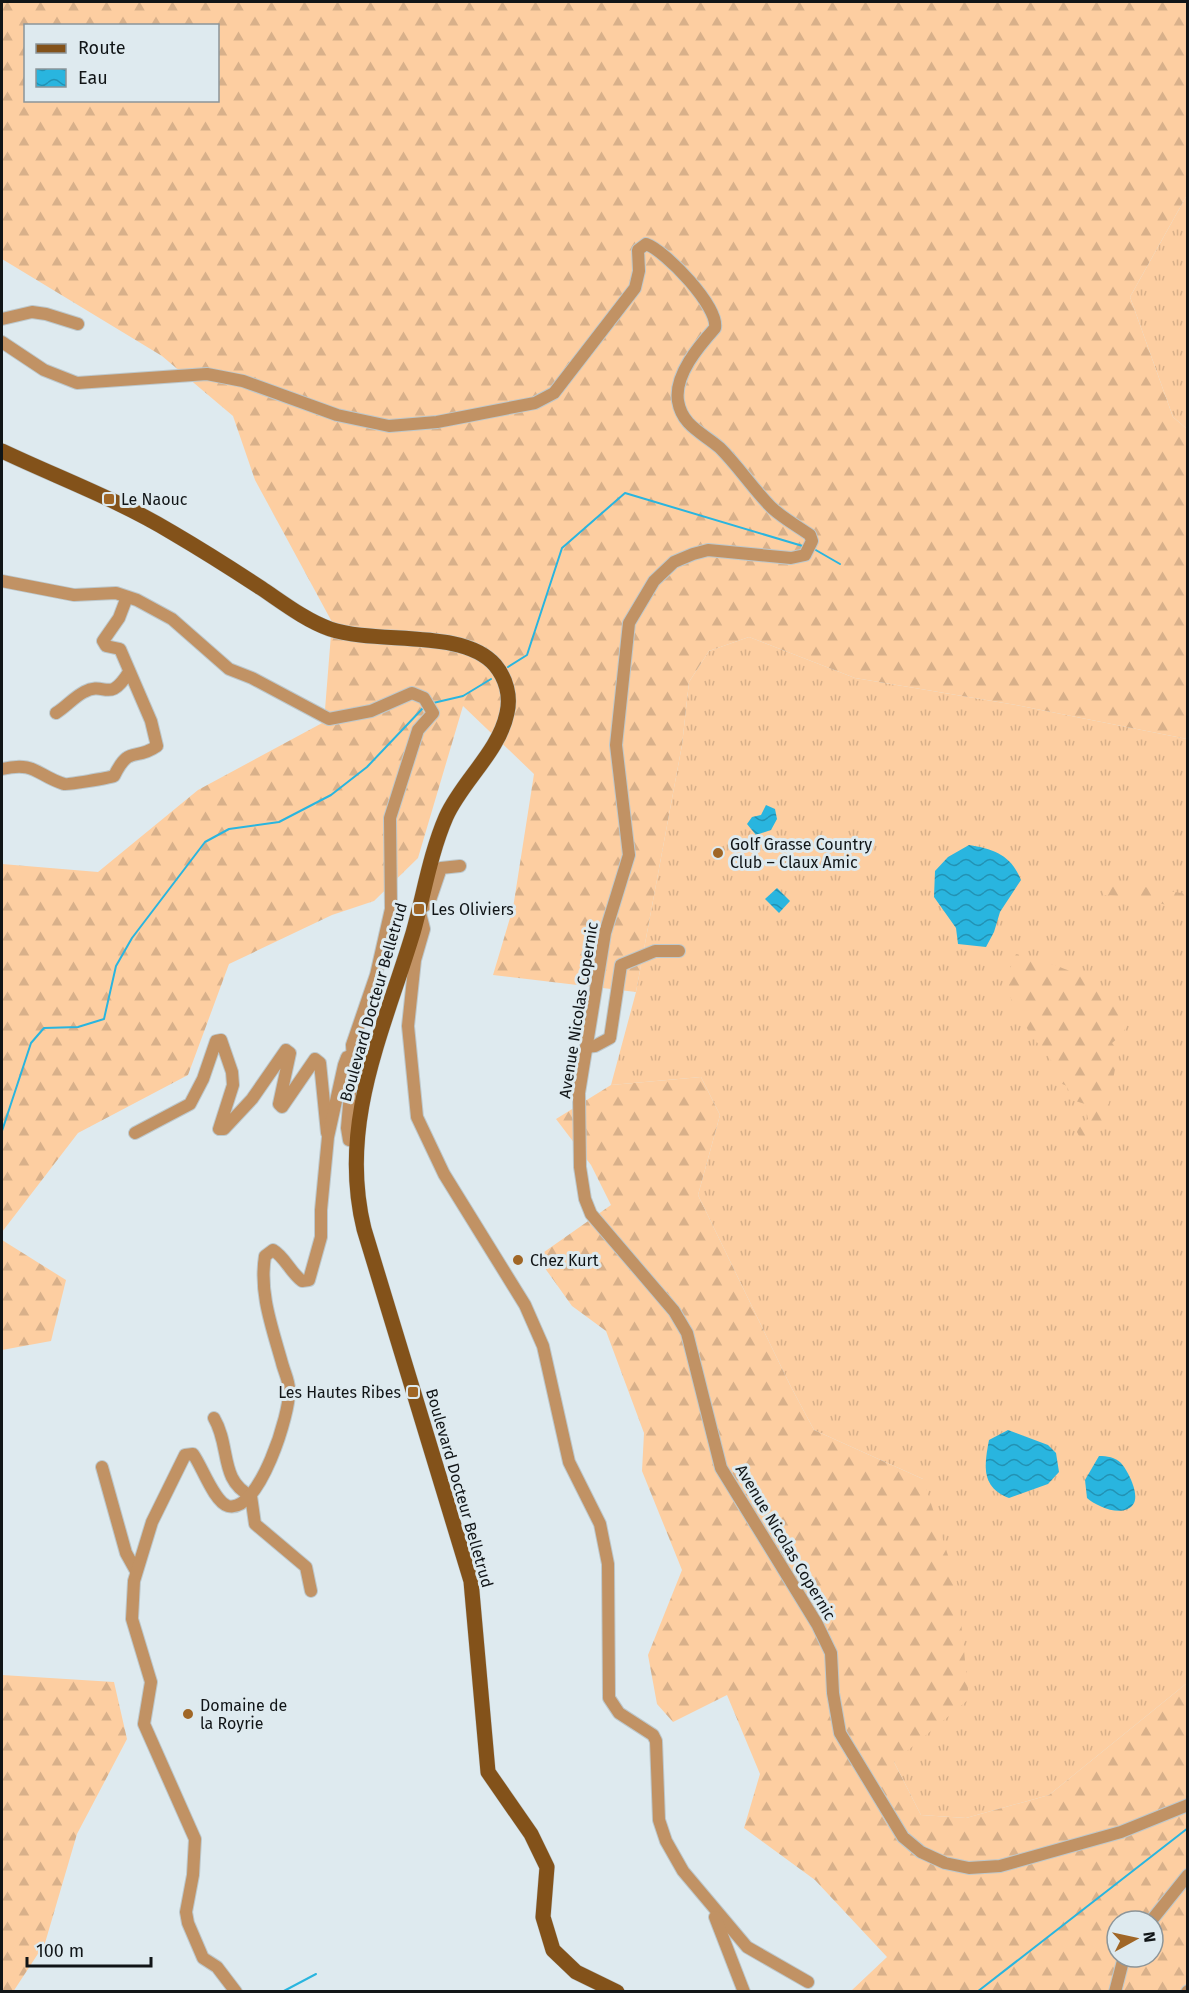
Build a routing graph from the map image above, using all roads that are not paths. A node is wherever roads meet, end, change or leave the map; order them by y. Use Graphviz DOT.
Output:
graph roads {
  1 [pos="2,319"];
  2 [pos="78,324"];
  3 [pos="2,342"];
  4 [pos="2,451"];
  5 [pos="2,581"];
  6 [pos="127,597"];
  7 [pos="129,672"];
  8 [pos="56,713"];
  9 [pos="2,768"];
  10 [pos="460,866"];
  11 [pos="419,909"];
  12 [pos="679,951"];
  13 [pos="586,1047"];
  14 [pos="351,1056"];
  15 [pos="135,1133"];
  16 [pos="328,1137"];
  17 [pos="356,1142"];
  18 [pos="214,1419"];
  19 [pos="102,1467"];
  20 [pos="251,1496"];
  21 [pos="136,1571"];
  22 [pos="311,1591"];
  23 [pos="1188,1805"];
  24 [pos="1188,1875"];
  25 [pos="713,1906"];
  26 [pos="1161,1909"];
  27 [pos="1121,1969"];
  28 [pos="808,1982"];
  29 [pos="236,1992"];
  30 [pos="616,1992"];
  31 [pos="744,1992"];
  32 [pos="1115,1992"];
  1 -- 2 [label="street"];
  3 -- 13 [label="street, Avenue Nicolas Copernic"];
  4 -- 11 [label="main road, Boulevard Docteur Belletrud"];
  5 -- 6 [label="street"];
  6 -- 7 [label="street"];
  6 -- 14 [label="street"];
  7 -- 8 [label="street"];
  7 -- 9 [label="street"];
  10 -- 11 [label="street"];
  11 -- 17 [label="main road, Boulevard Docteur Belletrud"];
  11 -- 25 [label="street"];
  12 -- 13 [label="street"];
  13 -- 23 [label="street, Avenue Nicolas Copernic"];
  14 -- 16 [label="street"];
  14 -- 17 [label="street"];
  15 -- 16 [label="street"];
  16 -- 20 [label="street"];
  17 -- 30 [label="main road, Boulevard Docteur Belletrud"];
  18 -- 20 [label="street"];
  19 -- 21 [label="street"];
  20 -- 21 [label="street"];
  20 -- 22 [label="street"];
  21 -- 29 [label="street"];
  24 -- 26 [label="street"];
  25 -- 28 [label="street"];
  25 -- 31 [label="street"];
  27 -- 32 [label="street"];
}
